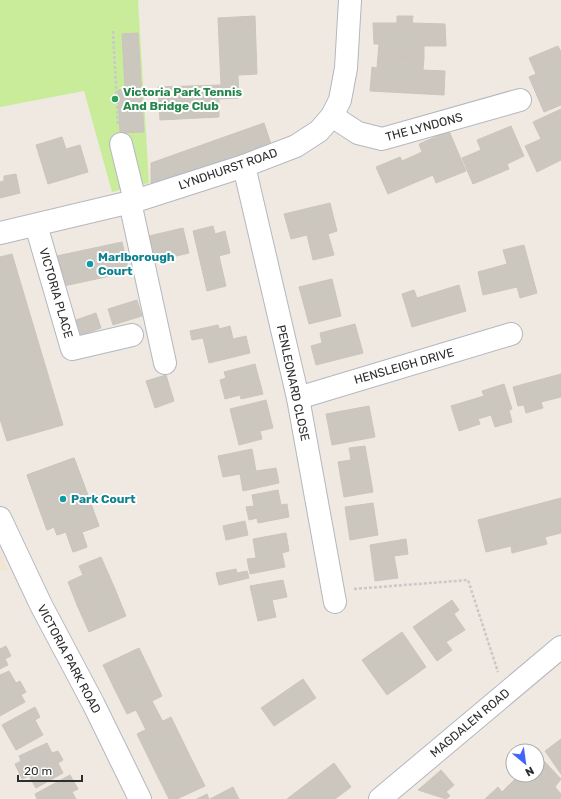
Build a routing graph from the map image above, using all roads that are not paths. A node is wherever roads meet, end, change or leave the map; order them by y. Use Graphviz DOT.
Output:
graph roads {
  1 [pos="350,0"];
  2 [pos="520,100"];
  3 [pos="332,116"];
  4 [pos="121,144"];
  5 [pos="244,166"];
  6 [pos="132,201"];
  7 [pos="36,225"];
  8 [pos="0,233"];
  9 [pos="511,334"];
  10 [pos="132,335"];
  11 [pos="165,363"];
  12 [pos="298,398"];
  13 [pos="0,518"];
  14 [pos="333,597"];
  15 [pos="561,647"];
  16 [pos="140,799"];
  17 [pos="380,799"];
  1 -- 3 [label="street, LYNDHURST ROAD"];
  2 -- 3 [label="street, THE LYNDONS"];
  3 -- 5 [label="street, LYNDHURST ROAD"];
  4 -- 6 [label="street"];
  5 -- 6 [label="street, LYNDHURST ROAD"];
  5 -- 12 [label="street, PENLEONARD CLOSE"];
  6 -- 7 [label="street, LYNDHURST ROAD"];
  6 -- 11 [label="street"];
  7 -- 8 [label="street, LYNDHURST ROAD"];
  7 -- 10 [label="street, VICTORIA PLACE"];
  9 -- 12 [label="street, HENSLEIGH DRIVE"];
  12 -- 14 [label="street, PENLEONARD CLOSE"];
  13 -- 16 [label="street, VICTORIA PARK ROAD"];
  15 -- 17 [label="street, MAGDALEN ROAD"];
}
